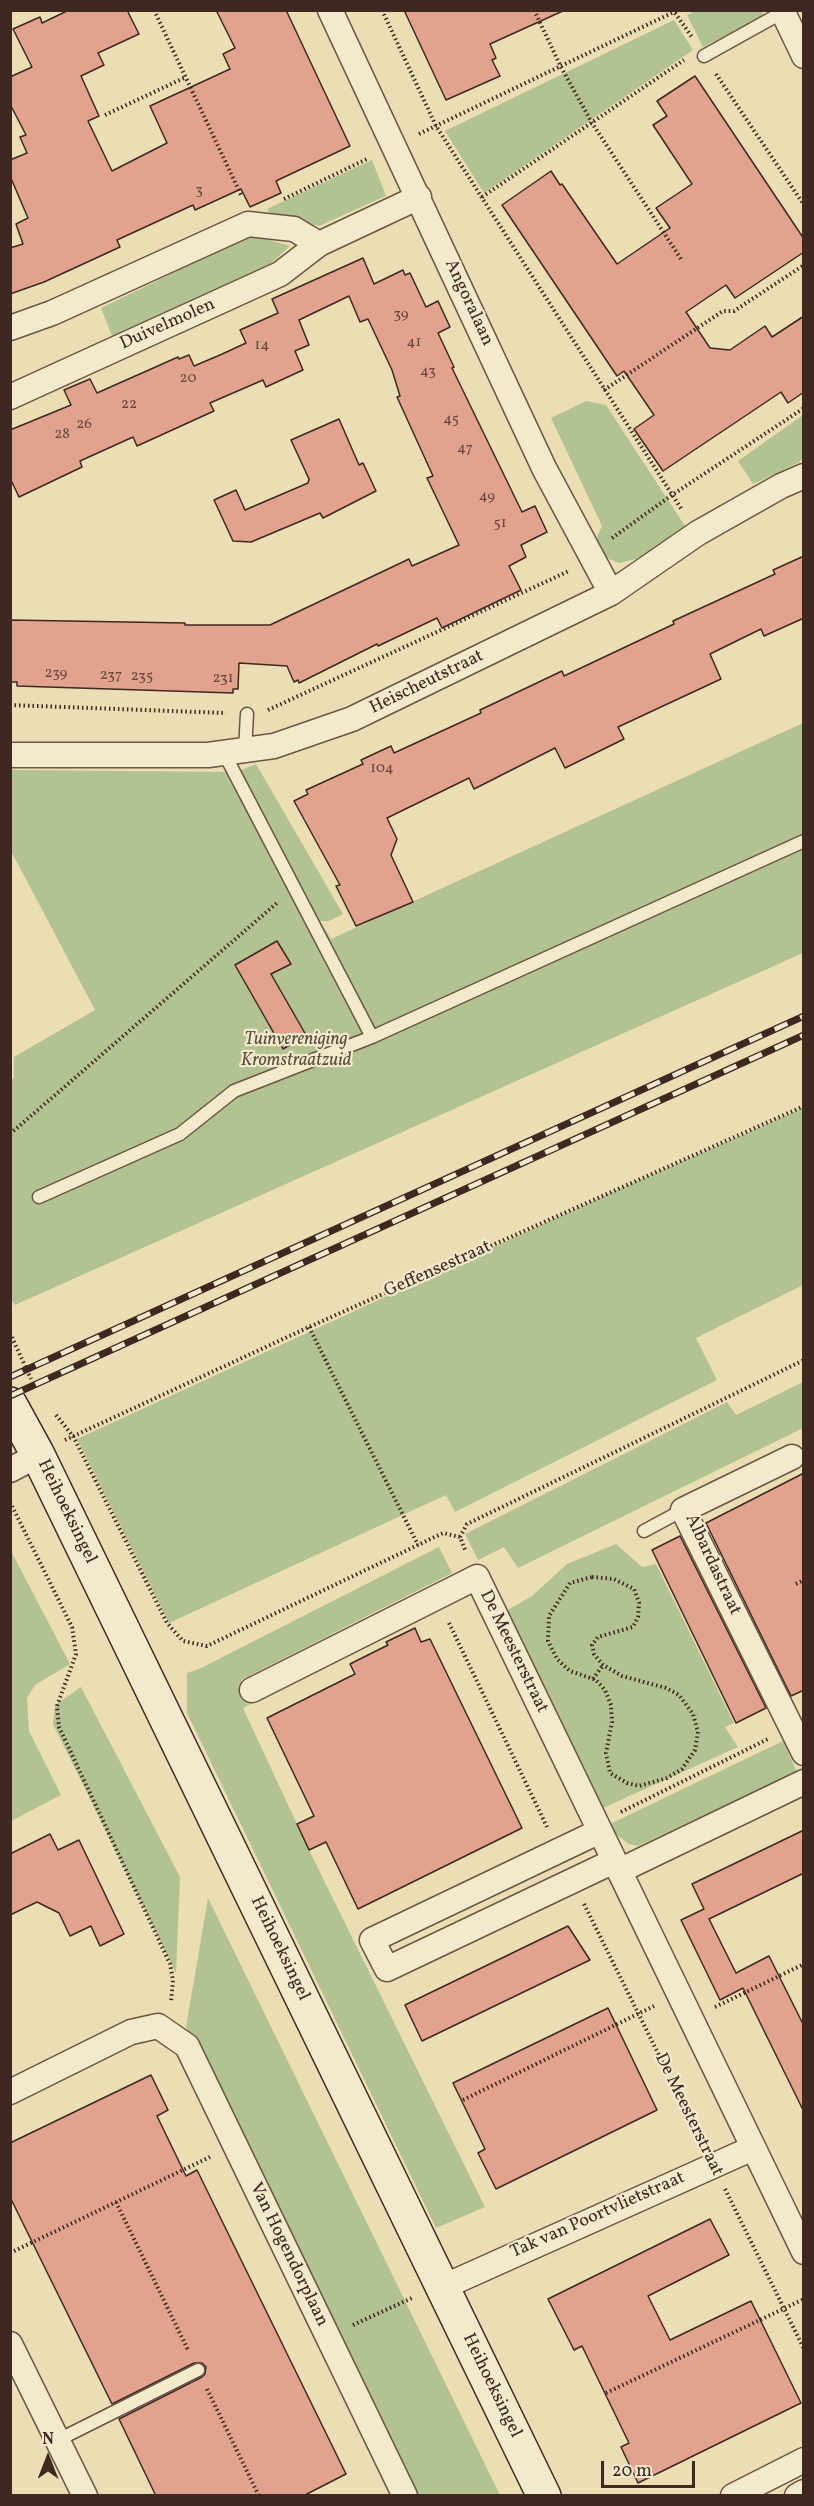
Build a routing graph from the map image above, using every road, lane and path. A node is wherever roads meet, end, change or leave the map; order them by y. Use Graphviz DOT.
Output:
graph roads {
  1 [pos="154,10"];
  2 [pos="330,10"];
  3 [pos="382,10"];
  4 [pos="534,10"];
  5 [pos="783,11"];
  6 [pos="677,12"];
  7 [pos="702,53"];
  8 [pos="804,56"];
  9 [pos="561,67"];
  10 [pos="186,77"];
  11 [pos="105,115"];
  12 [pos="592,123"];
  13 [pos="436,126"];
  14 [pos="394,146"];
  15 [pos="418,197"];
  16 [pos="482,197"];
  17 [pos="804,205"];
  18 [pos="249,219"];
  19 [pos="319,244"];
  20 [pos="681,259"];
  21 [pos="804,265"];
  22 [pos="10,328"];
  23 [pos="604,390"];
  24 [pos="10,397"];
  25 [pos="804,408"];
  26 [pos="804,476"];
  27 [pos="672,495"];
  28 [pos="698,533"];
  29 [pos="592,560"];
  30 [pos="611,593"];
  31 [pos="10,705"];
  32 [pos="247,714"];
  33 [pos="235,752"];
  34 [pos="10,755"];
  35 [pos="804,841"];
  36 [pos="294,888"];
  37 [pos="372,1037"];
  38 [pos="804,1106"];
  39 [pos="10,1134"];
  40 [pos="39,1197"];
  41 [pos="309,1328"];
  42 [pos="804,1360"];
  43 [pos="10,1404"];
  44 [pos="792,1457"];
  45 [pos="24,1462"];
  46 [pos="10,1502"];
  47 [pos="683,1510"];
  48 [pos="644,1531"];
  49 [pos="460,1537"];
  50 [pos="418,1545"];
  51 [pos="477,1577"];
  52 [pos="804,1580"];
  53 [pos="796,1584"];
  54 [pos="438,1598"];
  55 [pos="603,1665"];
  56 [pos="593,1679"];
  57 [pos="252,1690"];
  58 [pos="791,1728"];
  59 [pos="804,1752"];
  60 [pos="668,1778"];
  61 [pos="804,1782"];
  62 [pos="672,1786"];
  63 [pos="598,1827"];
  64 [pos="558,1851"];
  65 [pos="617,1866"];
  66 [pos="572,1880"];
  67 [pos="804,1964"];
  68 [pos="679,1994"];
  69 [pos="638,2014"];
  70 [pos="691,2019"];
  71 [pos="163,2029"];
  72 [pos="10,2092"];
  73 [pos="463,2100"];
  74 [pos="235,2145"];
  75 [pos="753,2148"];
  76 [pos="712,2164"];
  77 [pos="10,2246"];
  78 [pos="12,2252"];
  79 [pos="804,2252"];
  80 [pos="443,2287"];
  81 [pos="804,2299"];
  82 [pos="783,2309"];
  83 [pos="328,2337"];
  84 [pos="10,2344"];
  85 [pos="804,2349"];
  86 [pos="198,2370"];
  87 [pos="606,2393"];
  88 [pos="58,2440"];
  89 [pos="804,2460"];
  90 [pos="804,2492"];
  91 [pos="399,2493"];
  92 [pos="85,2496"];
  93 [pos="544,2496"];
  94 [pos="733,2496"];
  95 [pos="797,2496"];
  1 -- 10 [label="path"];
  2 -- 14 [label="street, Angoralaan"];
  3 -- 13 [label="path"];
  4 -- 9 [label="path"];
  5 -- 7 [label="lane"];
  5 -- 8 [label="street"];
  6 -- 7 [label="path"];
  6 -- 9 [label="path"];
  7 -- 12 [label="path"];
  7 -- 17 [label="path"];
  9 -- 12 [label="path"];
  9 -- 13 [label="path"];
  10 -- 11 [label="path"];
  10 -- 18 [label="path"];
  12 -- 16 [label="path"];
  12 -- 20 [label="path"];
  13 -- 14 [label="path"];
  13 -- 16 [label="path"];
  14 -- 15 [label="street, Angoralaan"];
  14 -- 18 [label="path"];
  15 -- 19 [label="street, Duivelmolen"];
  15 -- 29 [label="street, Angoralaan"];
  16 -- 23 [label="path"];
  18 -- 19 [label="street"];
  18 -- 22 [label="street"];
  19 -- 24 [label="street, Duivelmolen"];
  21 -- 23 [label="path"];
  23 -- 27 [label="path"];
  25 -- 27 [label="path"];
  26 -- 28 [label="street, Heischeutstraat"];
  27 -- 28 [label="path"];
  27 -- 29 [label="path"];
  28 -- 30 [label="street, Heischeutstraat"];
  29 -- 30 [label="street, Angoralaan"];
  29 -- 32 [label="path"];
  30 -- 33 [label="street, Heischeutstraat"];
  31 -- 32 [label="path"];
  32 -- 33 [label="lane"];
  33 -- 34 [label="street, Heischeutstraat"];
  33 -- 36 [label="lane"];
  35 -- 37 [label="lane"];
  36 -- 37 [label="lane"];
  36 -- 39 [label="path"];
  37 -- 40 [label="lane"];
  38 -- 41 [label="path, Geffensestraat"];
  41 -- 50 [label="path"];
  41 -- 50 [label="path, Geffensestraat"];
  42 -- 49 [label="path"];
  43 -- 45 [label="street, Heihoeksingel"];
  44 -- 47 [label="street, Albardastraat"];
  45 -- 80 [label="street, Heihoeksingel"];
  46 -- 71 [label="path"];
  47 -- 48 [label="lane"];
  47 -- 58 [label="street, Albardastraat"];
  49 -- 50 [label="path"];
  49 -- 51 [label="path"];
  51 -- 54 [label="street, De Meesterstraat"];
  51 -- 63 [label="street, De Meesterstraat"];
  52 -- 53 [label="path"];
  54 -- 57 [label="street, De Meesterstraat"];
  54 -- 64 [label="path"];
  55 -- 56 [label="path"];
  55 -- 56 [label="path"];
  55 -- 60 [label="path"];
  56 -- 60 [label="path"];
  58 -- 59 [label="street, Albardastraat"];
  58 -- 62 [label="path"];
  60 -- 62 [label="path"];
  61 -- 65 [label="street"];
  62 -- 63 [label="path"];
  63 -- 64 [label="street"];
  63 -- 65 [label="street, De Meesterstraat"];
  64 -- 66 [label="street"];
  65 -- 66 [label="street"];
  65 -- 68 [label="street, De Meesterstraat"];
  66 -- 69 [label="path, De Meesterstraat"];
  67 -- 70 [label="path"];
  68 -- 69 [label="path"];
  68 -- 70 [label="street, De Meesterstraat"];
  69 -- 73 [label="path"];
  69 -- 76 [label="path, De Meesterstraat"];
  70 -- 75 [label="street, De Meesterstraat"];
  71 -- 72 [label="street"];
  71 -- 74 [label="street, Van Hogendorplaan"];
  74 -- 78 [label="path"];
  74 -- 83 [label="street, Van Hogendorplaan"];
  75 -- 76 [label="street, Tak van Poortvlietstraat"];
  75 -- 79 [label="street, De Meesterstraat"];
  76 -- 80 [label="street, Tak van Poortvlietstraat"];
  76 -- 82 [label="path, De Meesterstraat"];
  77 -- 78 [label="path"];
  80 -- 83 [label="path"];
  80 -- 93 [label="street, Heihoeksingel"];
  81 -- 82 [label="path"];
  82 -- 85 [label="path, De Meesterstraat"];
  82 -- 87 [label="path"];
  83 -- 91 [label="street, Van Hogendorplaan"];
  84 -- 88 [label="street"];
  86 -- 88 [label="lane"];
  88 -- 92 [label="street"];
  89 -- 94 [label="street"];
  90 -- 95 [label="street"];
}
